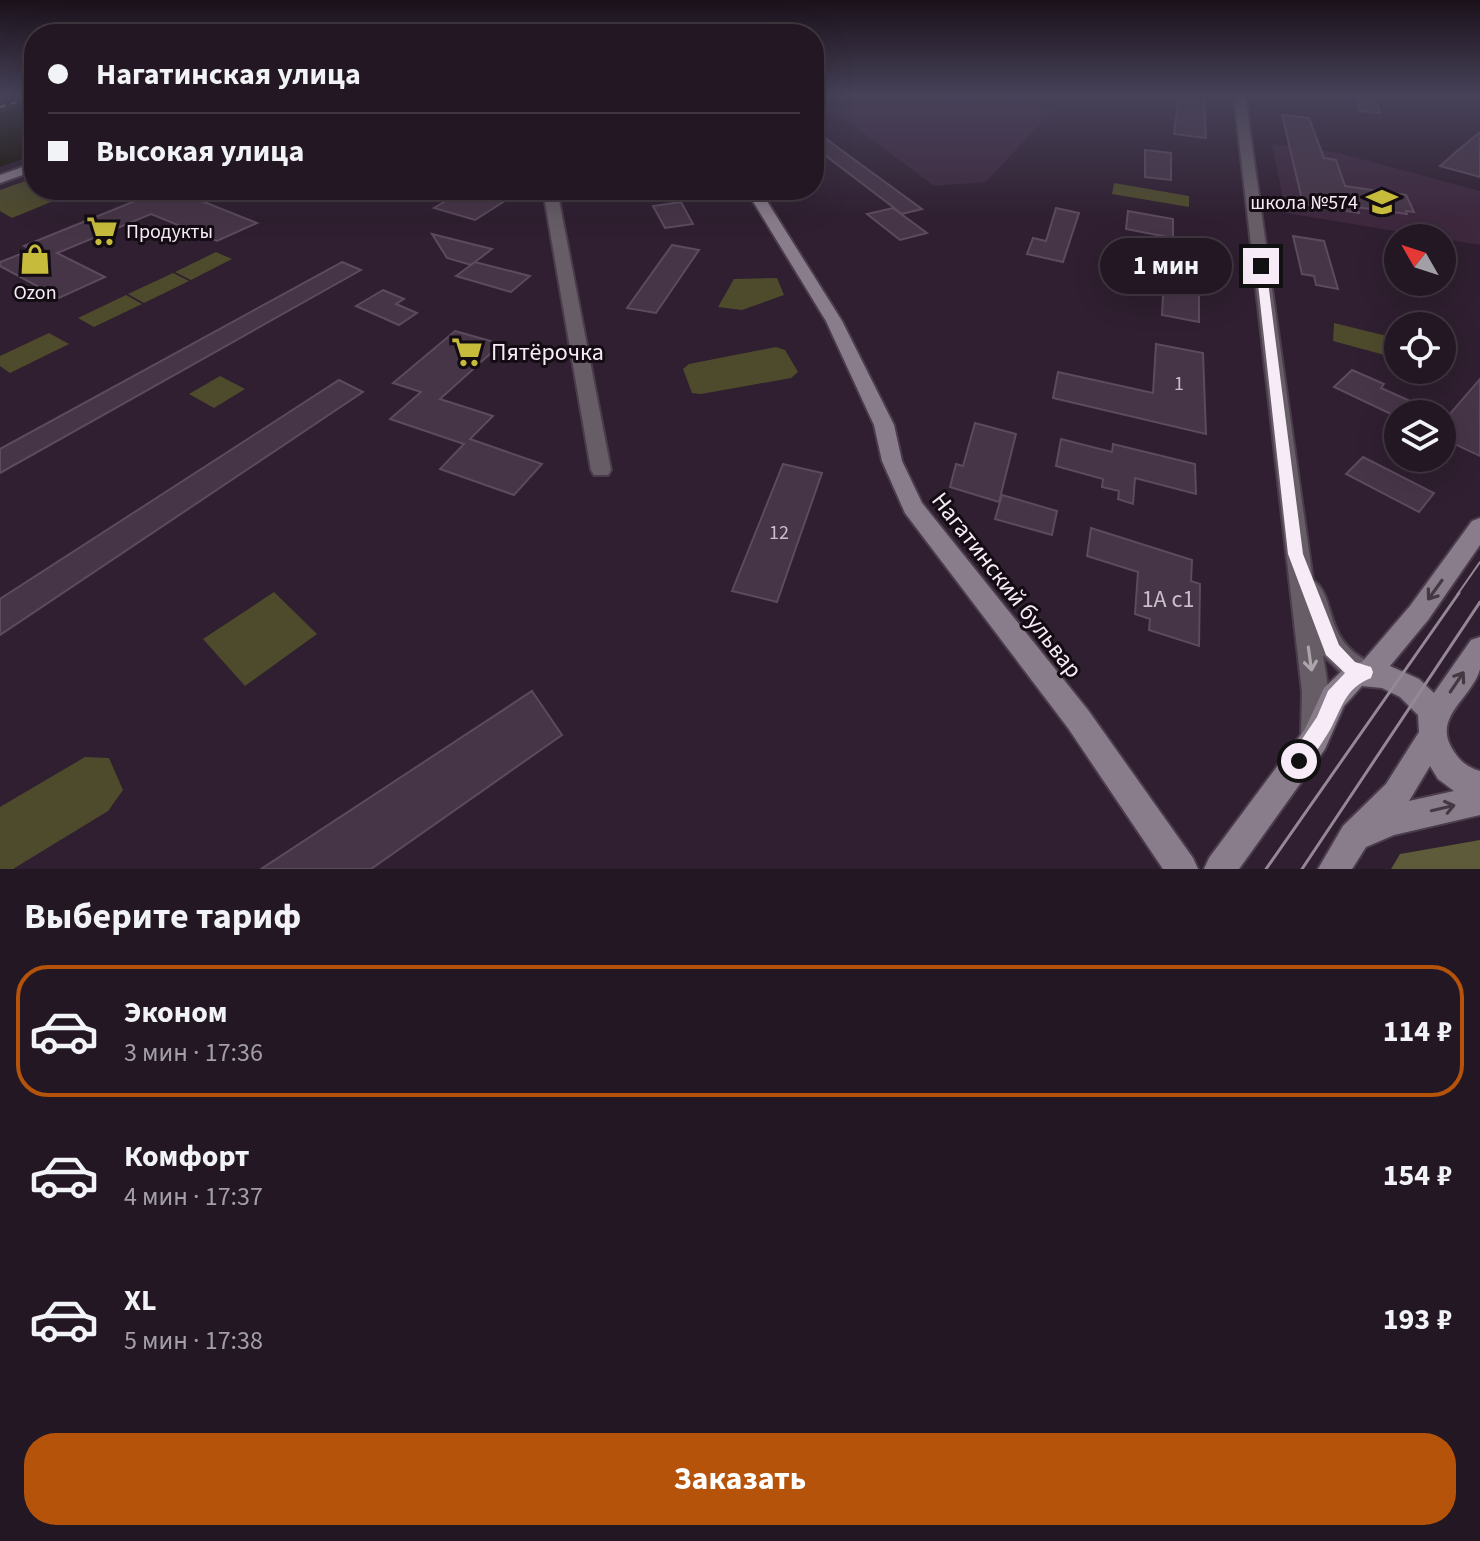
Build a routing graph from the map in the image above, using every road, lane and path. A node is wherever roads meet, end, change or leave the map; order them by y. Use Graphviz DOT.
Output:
graph roads {
  1 [pos="1244,137"];
  2 [pos="24,171"];
  3 [pos="0,179"];
  4 [pos="552,200"];
  5 [pos="759,200"];
  6 [pos="601,470"];
  7 [pos="1480,527"];
  8 [pos="1295,554"];
  9 [pos="1480,648"];
  10 [pos="1367,673"];
  11 [pos="1433,727"];
  12 [pos="1315,739"];
  13 [pos="1480,786"];
  14 [pos="1480,800"];
  15 [pos="1354,837"];
  16 [pos="1182,869"];
  17 [pos="1220,869"];
  18 [pos="1334,869"];
  1 -- 8 [label="street"];
  2 -- 3 [label="street"];
  4 -- 6 [label="street"];
  5 -- 16 [label="street, Нагатинский бульвар"];
  7 -- 10 [label="street, one-way"];
  8 -- 10 [label="street"];
  8 -- 12 [label="street, one-way"];
  11 -- 9 [label="street, one-way"];
  10 -- 11 [label="street"];
  10 -- 12 [label="street"];
  11 -- 13 [label="street"];
  11 -- 15 [label="street"];
  12 -- 17 [label="street"];
  15 -- 14 [label="street, one-way"];
  15 -- 18 [label="street"];
}
